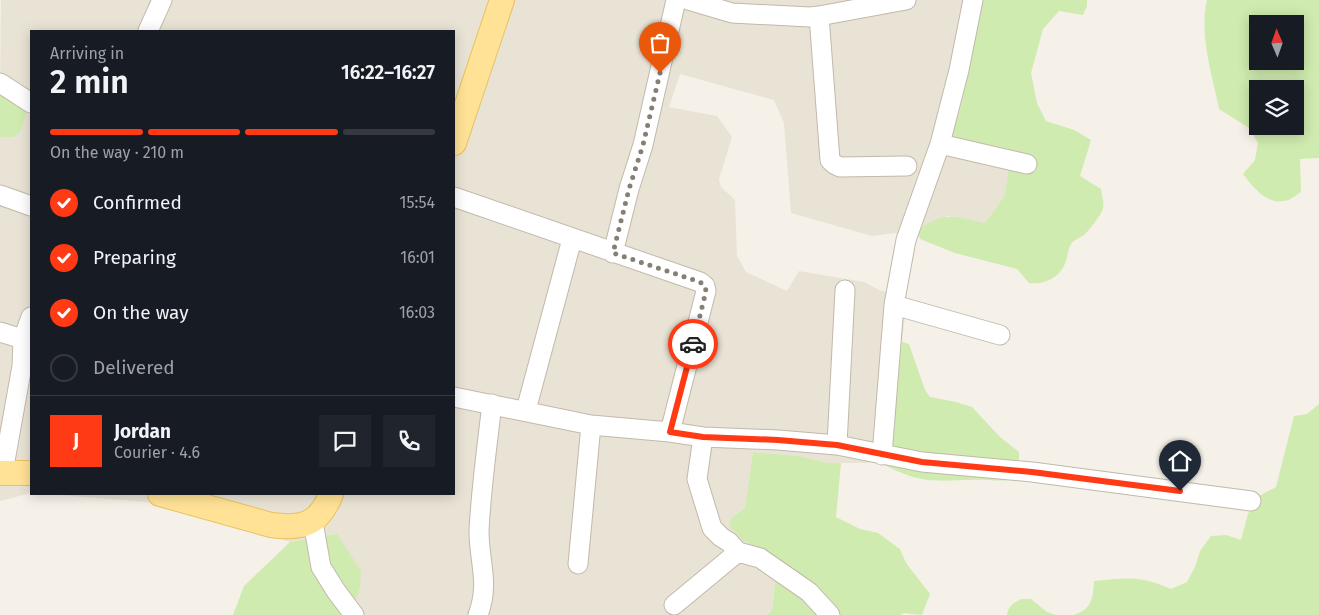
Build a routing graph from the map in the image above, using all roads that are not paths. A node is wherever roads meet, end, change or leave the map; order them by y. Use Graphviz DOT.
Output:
graph roads {
  1 [pos="162,0"];
  2 [pos="502,0"];
  3 [pos="676,0"];
  4 [pos="688,0"];
  5 [pos="906,0"];
  6 [pos="973,0"];
  7 [pos="814,11"];
  8 [pos="148,30"];
  9 [pos="0,83"];
  10 [pos="30,102"];
  11 [pos="455,140"];
  12 [pos="940,144"];
  13 [pos="1027,164"];
  14 [pos="907,166"];
  15 [pos="0,194"];
  16 [pos="455,197"];
  17 [pos="30,206"];
  18 [pos="572,239"];
  19 [pos="613,253"];
  20 [pos="845,290"];
  21 [pos="894,305"];
  22 [pos="30,320"];
  23 [pos="0,332"];
  24 [pos="1000,335"];
  25 [pos="23,339"];
  26 [pos="455,397"];
  27 [pos="492,404"];
  28 [pos="526,410"];
  29 [pos="591,424"];
  30 [pos="670,432"];
  31 [pos="703,437"];
  32 [pos="837,445"];
  33 [pos="882,455"];
  34 [pos="1,472"];
  35 [pos="30,473"];
  36 [pos="164,495"];
  37 [pos="332,495"];
  38 [pos="1251,501"];
  39 [pos="312,522"];
  40 [pos="738,552"];
  41 [pos="578,564"];
  42 [pos="674,605"];
  43 [pos="354,615"];
  44 [pos="478,615"];
  45 [pos="830,615"];
  1 -- 8 [label="street"];
  2 -- 11 [label="main road"];
  3 -- 19 [label="street"];
  4 -- 7 [label="street"];
  5 -- 7 [label="street"];
  6 -- 12 [label="street"];
  7 -- 14 [label="street"];
  9 -- 10 [label="street"];
  12 -- 13 [label="street"];
  12 -- 21 [label="street"];
  15 -- 17 [label="street"];
  16 -- 18 [label="street"];
  18 -- 19 [label="street"];
  18 -- 28 [label="street"];
  19 -- 30 [label="street"];
  20 -- 32 [label="street"];
  21 -- 24 [label="street"];
  21 -- 33 [label="street"];
  22 -- 25 [label="street"];
  23 -- 25 [label="street"];
  25 -- 34 [label="street"];
  26 -- 27 [label="street"];
  27 -- 28 [label="street"];
  27 -- 44 [label="street"];
  28 -- 29 [label="street"];
  29 -- 30 [label="street"];
  29 -- 41 [label="street"];
  30 -- 31 [label="street"];
  31 -- 32 [label="street"];
  31 -- 40 [label="street"];
  32 -- 33 [label="street"];
  33 -- 38 [label="street"];
  34 -- 35 [label="main road"];
  36 -- 39 [label="main road"];
  37 -- 39 [label="main road"];
  39 -- 43 [label="street"];
  40 -- 42 [label="street"];
  40 -- 45 [label="street"];
}
